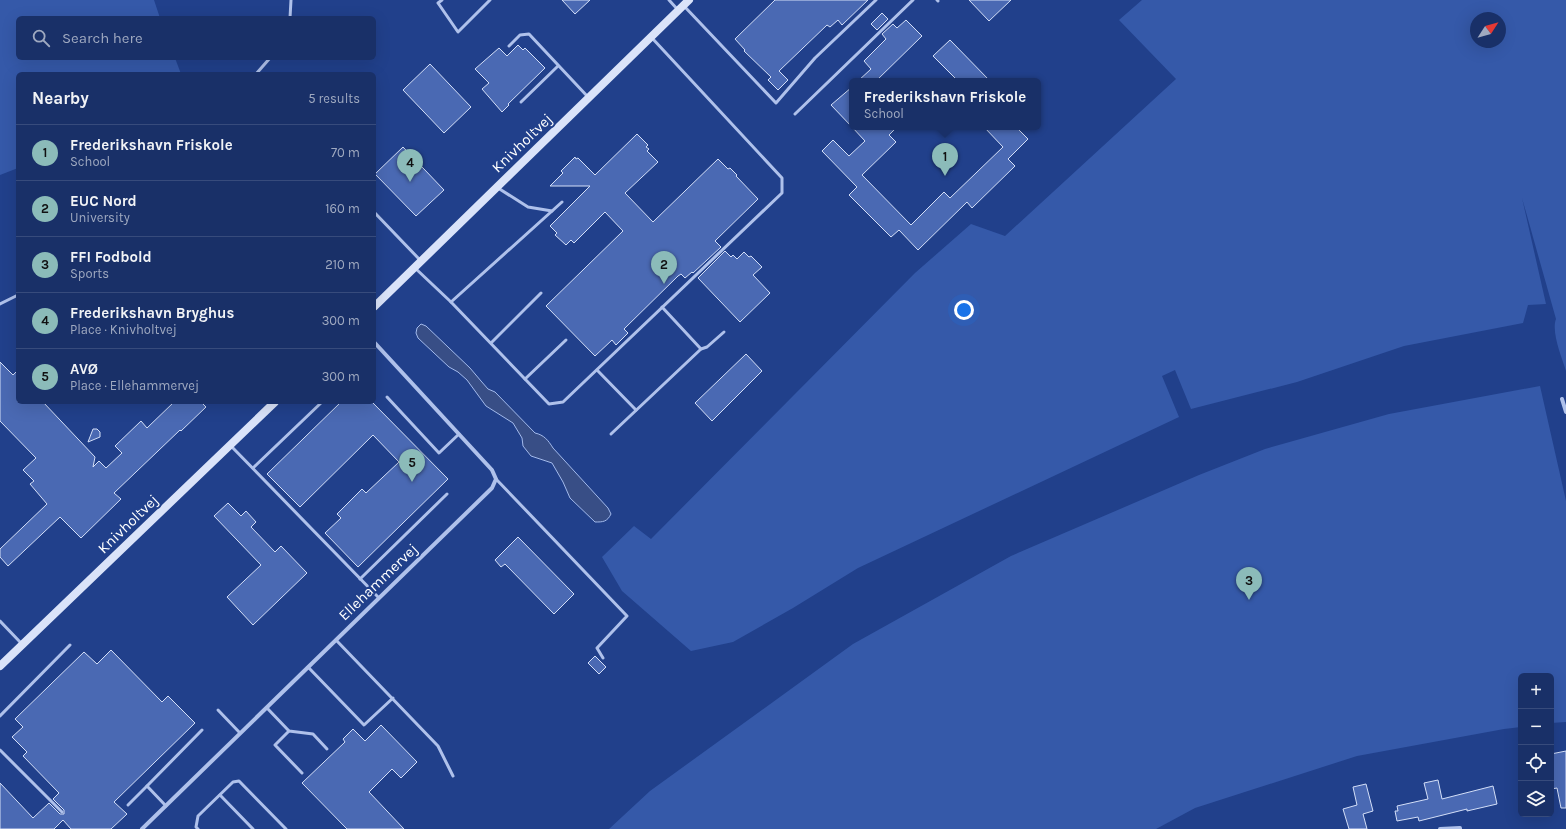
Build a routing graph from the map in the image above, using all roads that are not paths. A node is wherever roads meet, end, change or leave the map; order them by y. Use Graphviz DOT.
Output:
graph roads {
  1 [pos="291,0"];
  2 [pos="442,0"];
  3 [pos="490,0"];
  4 [pos="669,0"];
  5 [pos="876,0"];
  6 [pos="913,0"];
  7 [pos="684,5"];
  8 [pos="290,16"];
  9 [pos="651,37"];
  10 [pos="509,46"];
  11 [pos="268,60"];
  12 [pos="558,66"];
  13 [pos="258,72"];
  14 [pos="589,97"];
  15 [pos="521,102"];
  16 [pos="795,114"];
  17 [pos="497,187"];
  18 [pos="562,202"];
  19 [pos="552,211"];
  20 [pos="376,214"];
  21 [pos="422,261"];
  22 [pos="415,268"];
  23 [pos="541,293"];
  24 [pos="16,296"];
  25 [pos="451,302"];
  26 [pos="0,304"];
  27 [pos="376,305"];
  28 [pos="662,308"];
  29 [pos="724,332"];
  30 [pos="566,340"];
  31 [pos="491,343"];
  32 [pos="376,344"];
  33 [pos="701,349"];
  34 [pos="597,370"];
  35 [pos="525,379"];
  36 [pos="387,397"];
  37 [pos="1562,399"];
  38 [pos="273,404"];
  39 [pos="320,404"];
  40 [pos="636,410"];
  41 [pos="1566,412"];
  42 [pos="459,434"];
  43 [pos="611,434"];
  44 [pos="230,445"];
  45 [pos="253,468"];
  46 [pos="496,479"];
  47 [pos="447,494"];
  48 [pos="360,579"];
  49 [pos="378,598"];
  50 [pos="0,621"];
  51 [pos="336,640"];
  52 [pos="22,644"];
  53 [pos="70,645"];
  54 [pos="603,658"];
  55 [pos="0,666"];
  56 [pos="308,668"];
  57 [pos="393,698"];
  58 [pos="267,708"];
  59 [pos="218,710"];
  60 [pos="0,716"];
  61 [pos="202,730"];
  62 [pos="289,731"];
  63 [pos="240,733"];
  64 [pos="327,748"];
  65 [pos="0,750"];
  66 [pos="302,773"];
  67 [pos="453,776"];
  68 [pos="147,786"];
  69 [pos="220,795"];
  70 [pos="128,805"];
  71 [pos="166,806"];
  72 [pos="62,812"];
  73 [pos="196,828"];
  74 [pos="142,829"];
  75 [pos="253,829"];
  76 [pos="286,829"];
  77 [pos="1440,829"];
  78 [pos="1460,829"];
  1 -- 8 [label="lane"];
  2 -- 3 [label="lane"];
  4 -- 7 [label="lane"];
  5 -- 7 [label="lane"];
  6 -- 16 [label="lane"];
  7 -- 9 [label="street, Knivholtvej"];
  9 -- 14 [label="street, Knivholtvej"];
  9 -- 28 [label="lane"];
  10 -- 12 [label="lane"];
  11 -- 13 [label="lane"];
  12 -- 14 [label="lane"];
  12 -- 15 [label="lane"];
  14 -- 17 [label="street, Knivholtvej"];
  17 -- 19 [label="lane"];
  17 -- 21 [label="street, Knivholtvej"];
  18 -- 19 [label="lane"];
  19 -- 25 [label="lane"];
  20 -- 21 [label="lane"];
  21 -- 22 [label="street, Knivholtvej"];
  22 -- 25 [label="lane"];
  22 -- 27 [label="street, Knivholtvej"];
  23 -- 31 [label="lane"];
  24 -- 26 [label="lane"];
  25 -- 31 [label="lane"];
  28 -- 33 [label="lane"];
  28 -- 34 [label="lane"];
  29 -- 33 [label="lane"];
  30 -- 35 [label="lane"];
  31 -- 35 [label="lane"];
  32 -- 42 [label="street"];
  33 -- 40 [label="lane"];
  34 -- 35 [label="lane"];
  34 -- 40 [label="lane"];
  36 -- 42 [label="lane"];
  37 -- 41 [label="street"];
  38 -- 44 [label="street, Knivholtvej"];
  39 -- 45 [label="lane"];
  40 -- 43 [label="lane"];
  42 -- 46 [label="street"];
  44 -- 45 [label="lane"];
  44 -- 52 [label="street, Knivholtvej"];
  45 -- 48 [label="lane"];
  46 -- 49 [label="street, Ellehammervej"];
  46 -- 54 [label="lane"];
  47 -- 48 [label="lane"];
  48 -- 49 [label="lane"];
  49 -- 51 [label="street, Ellehammervej"];
  50 -- 52 [label="lane"];
  51 -- 56 [label="street, Ellehammervej"];
  51 -- 57 [label="lane"];
  52 -- 55 [label="street, Knivholtvej"];
  53 -- 60 [label="lane"];
  56 -- 57 [label="lane"];
  56 -- 58 [label="street, Ellehammervej"];
  57 -- 67 [label="lane"];
  58 -- 62 [label="lane"];
  58 -- 63 [label="street, Ellehammervej"];
  59 -- 63 [label="lane"];
  61 -- 68 [label="lane"];
  62 -- 64 [label="lane"];
  62 -- 66 [label="lane"];
  63 -- 71 [label="street, Ellehammervej"];
  65 -- 72 [label="lane"];
  68 -- 70 [label="lane"];
  68 -- 71 [label="lane"];
  69 -- 73 [label="lane"];
  69 -- 75 [label="lane"];
  69 -- 76 [label="lane"];
  71 -- 74 [label="street, Ellehammervej"];
  77 -- 78 [label="street"];
}
